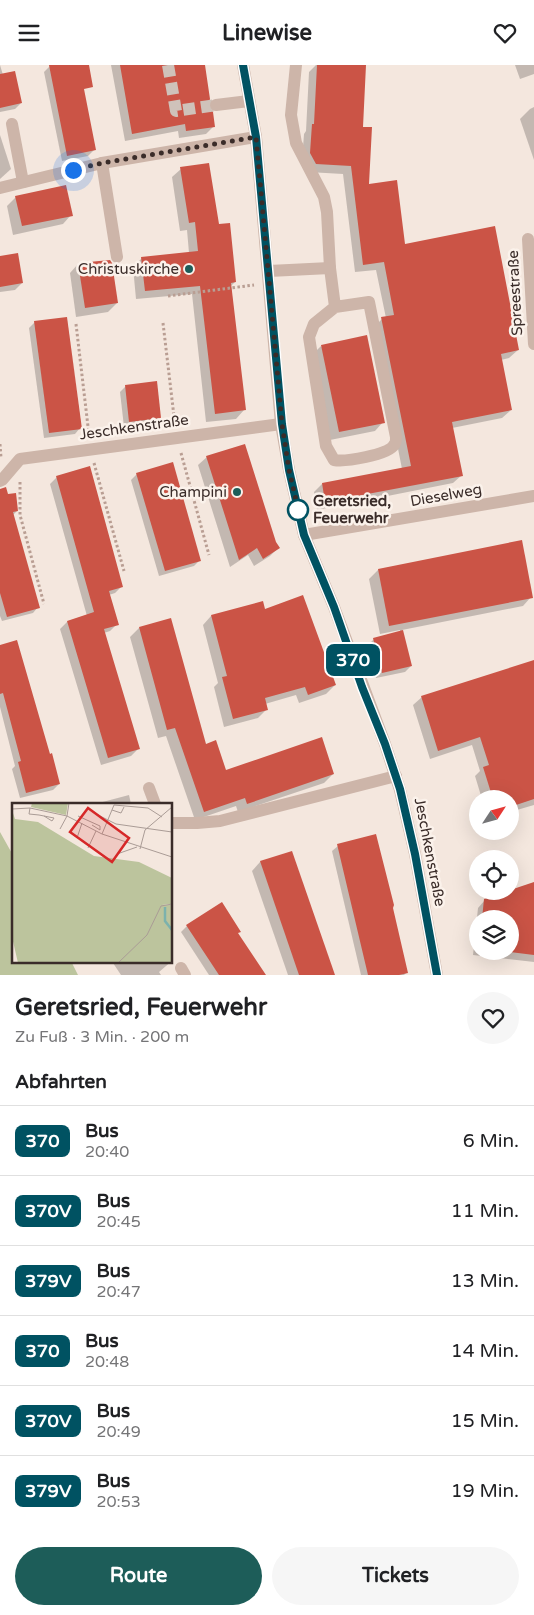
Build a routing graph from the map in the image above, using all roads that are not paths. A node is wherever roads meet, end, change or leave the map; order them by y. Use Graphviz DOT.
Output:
graph roads {
  1 [pos="243,65"];
  2 [pos="296,65"];
  3 [pos="249,101"];
  4 [pos="216,105"];
  5 [pos="12,124"];
  6 [pos="256,137"];
  7 [pos="102,163"];
  8 [pos="23,182"];
  9 [pos="0,188"];
  10 [pos="528,239"];
  11 [pos="117,257"];
  12 [pos="330,268"];
  13 [pos="269,277"];
  14 [pos="335,307"];
  15 [pos="534,344"];
  16 [pos="282,424"];
  17 [pos="0,481"];
  18 [pos="534,496"];
  19 [pos="304,535"];
  20 [pos="396,776"];
  21 [pos="149,788"];
  22 [pos="155,803"];
  23 [pos="172,823"];
  24 [pos="437,975"];
  1 -- 3 [label="street, Jeschkenstraße"];
  2 -- 12 [label="street"];
  3 -- 4 [label="street"];
  3 -- 6 [label="street, Jeschkenstraße"];
  5 -- 8 [label="street"];
  6 -- 7 [label="street"];
  6 -- 13 [label="street, Jeschkenstraße"];
  7 -- 8 [label="street"];
  7 -- 11 [label="street"];
  8 -- 9 [label="street"];
  10 -- 15 [label="street, Spreestraße"];
  12 -- 13 [label="street"];
  12 -- 14 [label="street"];
  13 -- 16 [label="street, Jeschkenstraße"];
  14 -- 14 [label="street"];
  16 -- 17 [label="street, Jeschkenstraße"];
  16 -- 19 [label="street, Jeschkenstraße"];
  18 -- 19 [label="street, Dieselweg"];
  19 -- 20 [label="street, Jeschkenstraße"];
  20 -- 23 [label="street"];
  20 -- 24 [label="street, Jeschkenstraße"];
  21 -- 22 [label="street"];
}
